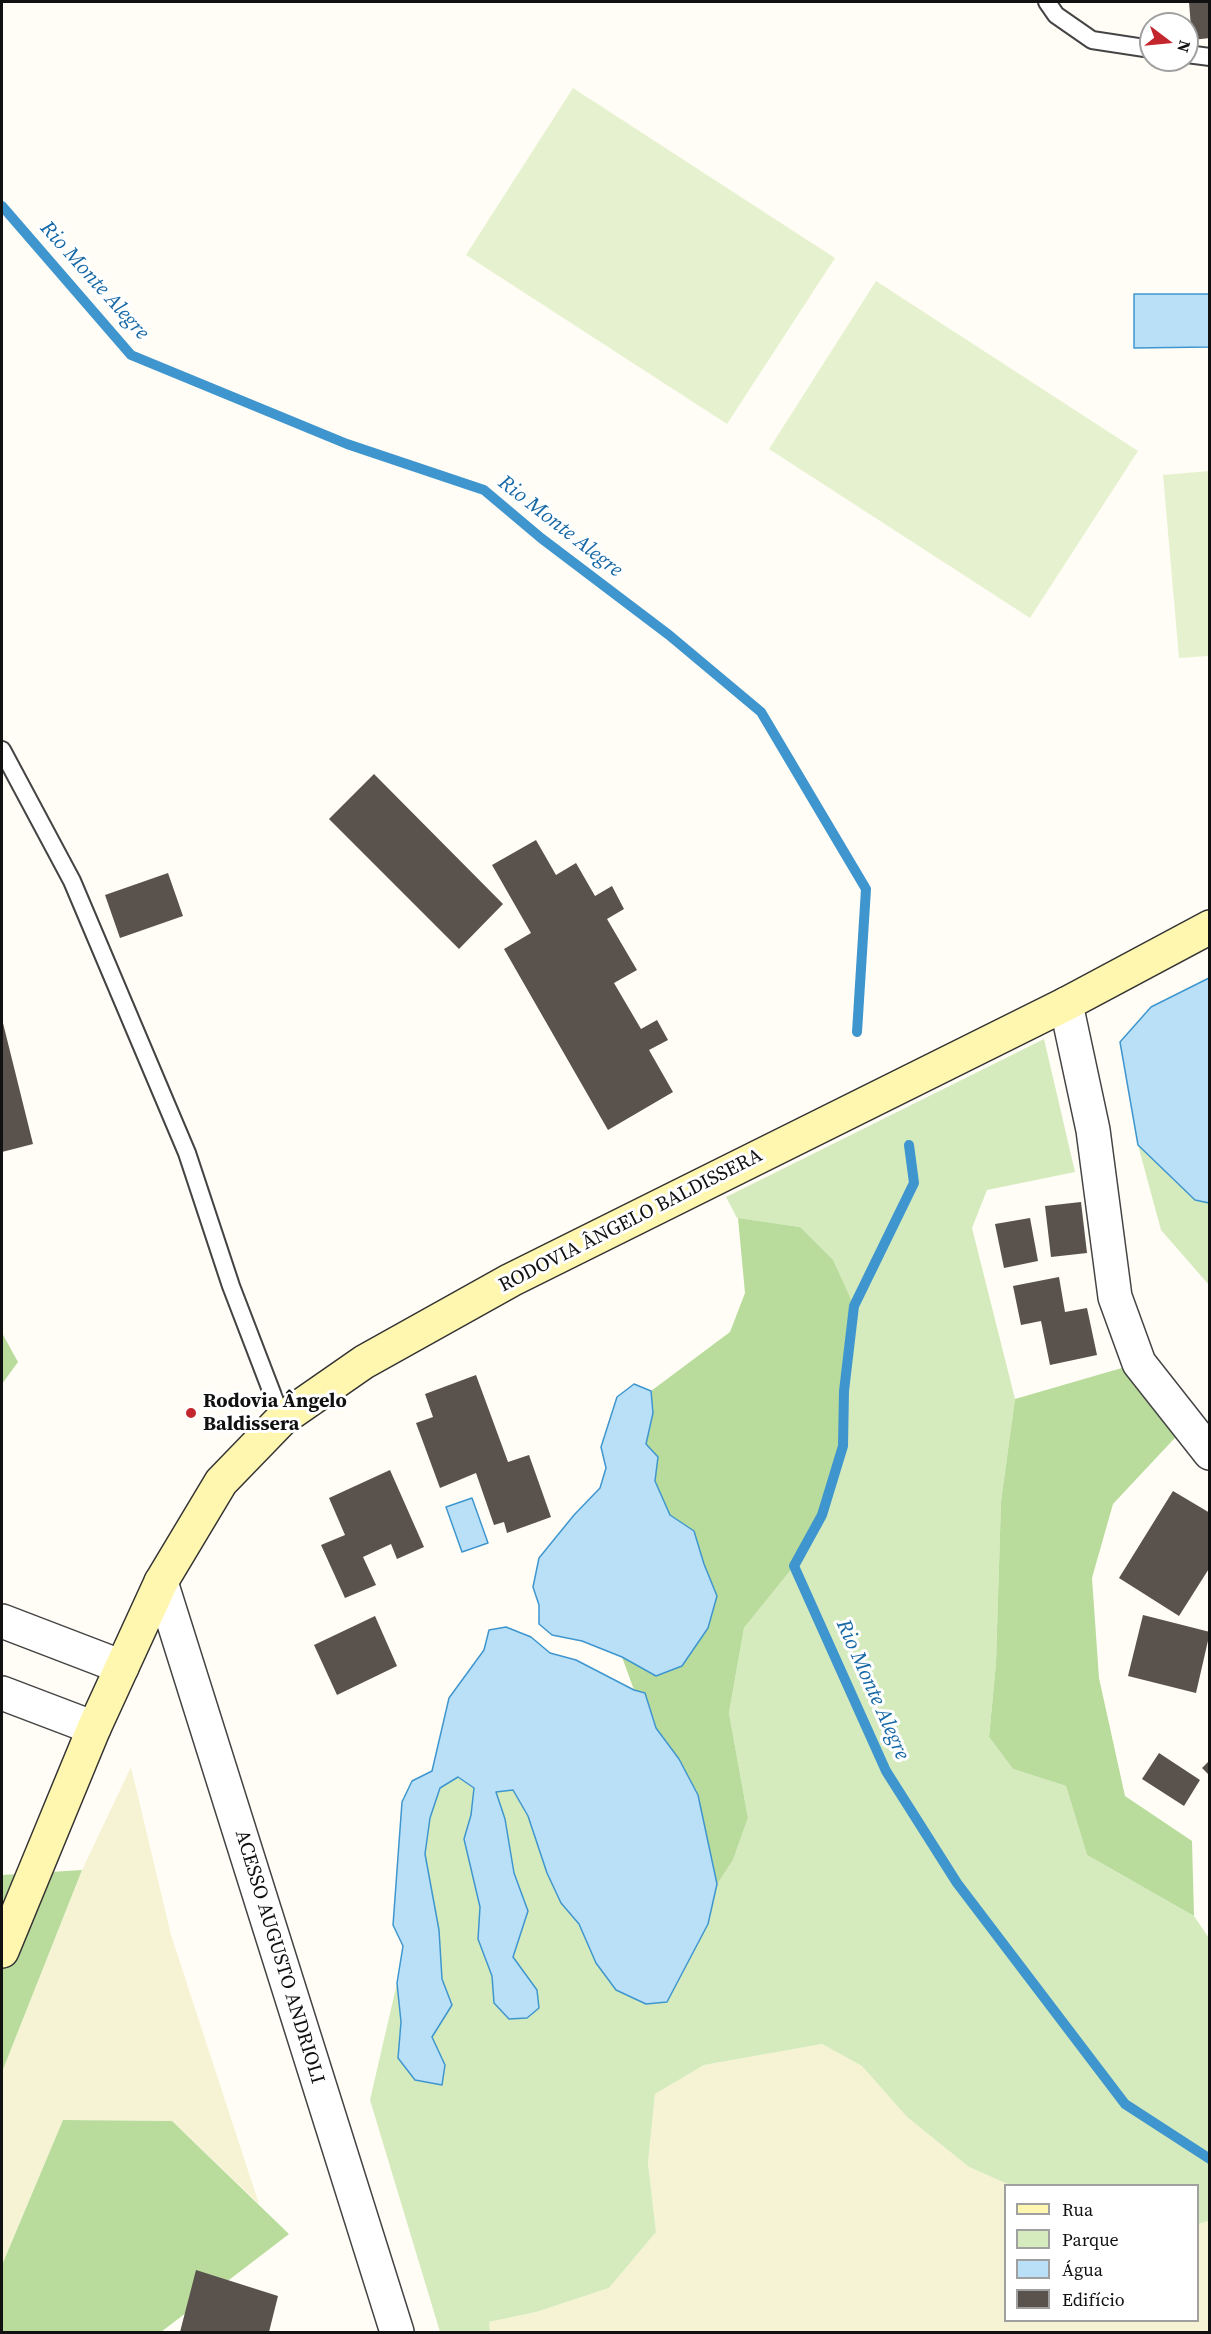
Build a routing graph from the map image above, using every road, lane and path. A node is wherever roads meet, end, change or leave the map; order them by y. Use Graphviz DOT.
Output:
graph roads {
  1 [pos="1047,2"];
  2 [pos="1139,47"];
  3 [pos="2,750"];
  4 [pos="1209,927"];
  5 [pos="1066,1004"];
  6 [pos="282,1419"];
  7 [pos="1209,1453"];
  8 [pos="161,1582"];
  9 [pos="2,1621"];
  10 [pos="122,1667"];
  11 [pos="2,1693"];
  12 [pos="94,1728"];
  13 [pos="2,1951"];
  14 [pos="397,2332"];
  1 -- 2 [label="lane"];
  3 -- 6 [label="lane"];
  4 -- 5 [label="street, RODOVIA ÂNGELO BALDISSERA"];
  5 -- 6 [label="street, RODOVIA ÂNGELO BALDISSERA"];
  5 -- 7 [label="street"];
  6 -- 8 [label="street, RODOVIA ÂNGELO BALDISSERA"];
  8 -- 10 [label="street, RODOVIA ÂNGELO BALDISSERA"];
  8 -- 14 [label="street, ACESSO AUGUSTO ANDRIOLI"];
  9 -- 10 [label="street"];
  10 -- 12 [label="street, RODOVIA ÂNGELO BALDISSERA"];
  11 -- 12 [label="street"];
  12 -- 13 [label="street, RODOVIA ÂNGELO BALDISSERA"];
}
